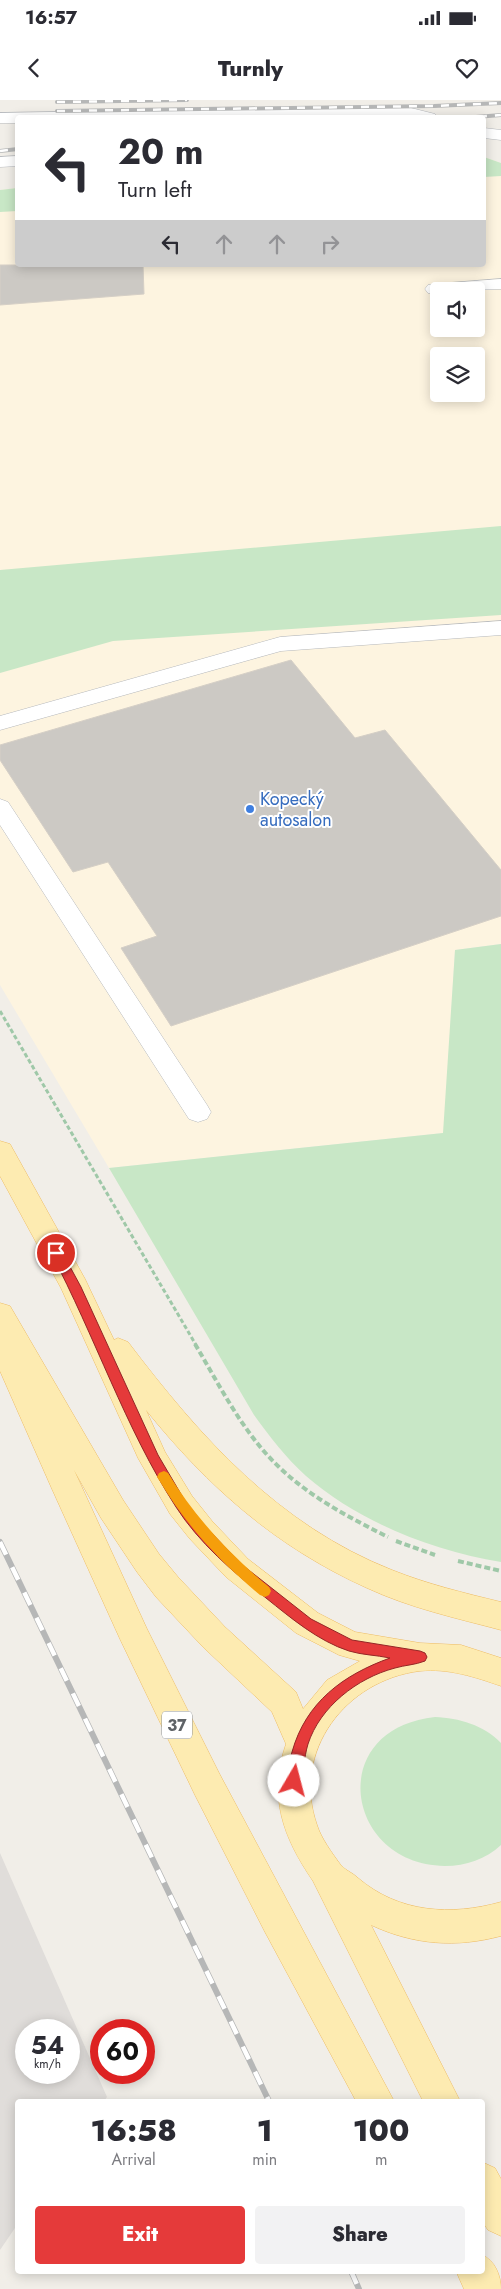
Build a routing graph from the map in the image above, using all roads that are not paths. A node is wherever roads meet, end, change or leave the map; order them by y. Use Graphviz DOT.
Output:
graph roads {
  1 [pos="181,115"];
  2 [pos="412,115"];
  3 [pos="0,118"];
  4 [pos="15,118"];
  5 [pos="486,133"];
  6 [pos="501,135"];
  7 [pos="15,161"];
  8 [pos="0,162"];
  9 [pos="501,284"];
  10 [pos="485,285"];
  11 [pos="501,628"];
  12 [pos="0,723"];
  13 [pos="0,807"];
  14 [pos="198,1112"];
  15 [pos="0,1151"];
  16 [pos="75,1287"];
  17 [pos="0,1314"];
  18 [pos="0,1338"];
  19 [pos="501,1616"];
  20 [pos="420,1657"];
  21 [pos="501,1672"];
  22 [pos="302,1743"];
  23 [pos="325,1870"];
  24 [pos="501,1919"];
  25 [pos="375,2099"];
  26 [pos="441,2099"];
  27 [pos="485,2187"];
  28 [pos="501,2217"];
  29 [pos="477,2274"];
  30 [pos="486,2289"];
  1 -- 2 [label="lane"];
  3 -- 4 [label="lane"];
  5 -- 6 [label="lane"];
  7 -- 8 [label="lane"];
  9 -- 10 [label="lane"];
  11 -- 12 [label="lane"];
  13 -- 14 [label="lane"];
  15 -- 16 [label="main road"];
  16 -- 19 [label="main road"];
  16 -- 20 [label="main road"];
  17 -- 22 [label="main road"];
  18 -- 25 [label="main road, 37"];
  20 -- 21 [label="main road"];
  20 -- 22 [label="main road"];
  22 -- 23 [label="main road"];
  23 -- 24 [label="main road"];
  23 -- 26 [label="main road"];
  27 -- 28 [label="main road"];
  29 -- 30 [label="main road"];
}
